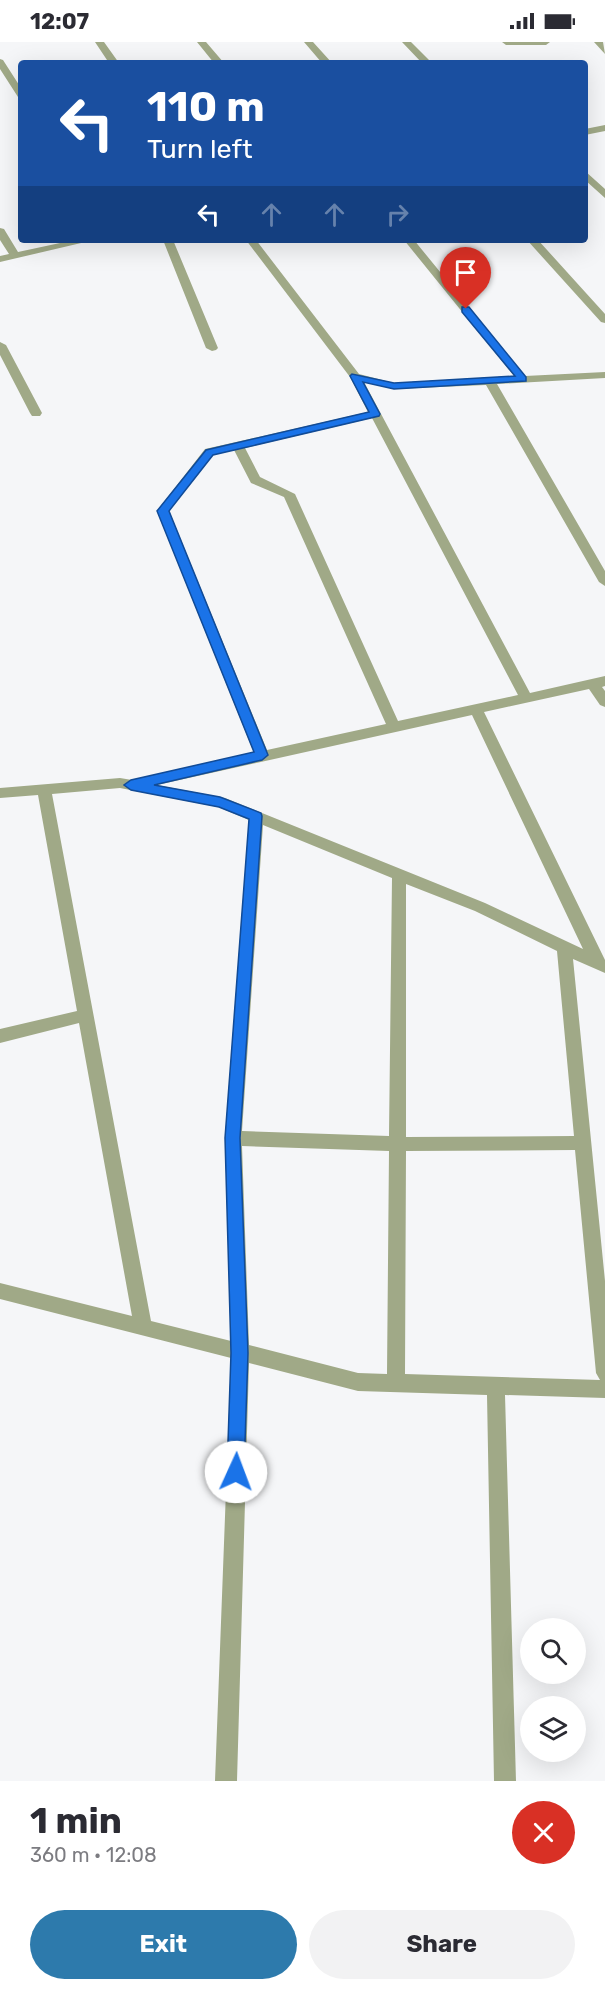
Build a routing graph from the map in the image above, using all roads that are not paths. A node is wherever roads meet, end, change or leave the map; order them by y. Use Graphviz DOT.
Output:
graph roads {
  1 [pos="99,42"];
  2 [pos="201,42"];
  3 [pos="308,42"];
  4 [pos="406,42"];
  5 [pos="506,42"];
  6 [pos="546,42"];
  7 [pos="597,42"];
  8 [pos="605,51"];
  9 [pos="112,60"];
  10 [pos="216,60"];
  11 [pos="324,60"];
  12 [pos="424,60"];
  13 [pos="0,62"];
  14 [pos="18,90"];
  15 [pos="605,128"];
  16 [pos="588,131"];
  17 [pos="588,177"];
  18 [pos="605,195"];
  19 [pos="0,231"];
  20 [pos="75,243"];
  21 [pos="169,243"];
  22 [pos="253,243"];
  23 [pos="411,243"];
  24 [pos="535,243"];
  25 [pos="15,256"];
  26 [pos="0,259"];
  27 [pos="605,320"];
  28 [pos="0,345"];
  29 [pos="212,348"];
  30 [pos="605,375"];
  31 [pos="355,376"];
  32 [pos="522,379"];
  33 [pos="490,381"];
  34 [pos="36,413"];
  35 [pos="375,414"];
  36 [pos="238,446"];
  37 [pos="605,582"];
  38 [pos="599,683"];
  39 [pos="526,698"];
  40 [pos="605,702"];
  41 [pos="476,709"];
  42 [pos="394,727"];
  43 [pos="262,755"];
  44 [pos="131,785"];
  45 [pos="44,789"];
  46 [pos="0,793"];
  47 [pos="256,816"];
  48 [pos="399,875"];
  49 [pos="564,946"];
  50 [pos="600,964"];
  51 [pos="86,1015"];
  52 [pos="0,1036"];
  53 [pos="232,1138"];
  54 [pos="583,1143"];
  55 [pos="397,1144"];
  56 [pos="0,1291"];
  57 [pos="143,1326"];
  58 [pos="240,1353"];
  59 [pos="605,1373"];
  60 [pos="396,1383"];
  61 [pos="496,1386"];
  62 [pos="605,1389"];
  63 [pos="226,1781"];
  64 [pos="505,1781"];
  1 -- 9 [label="street"];
  2 -- 10 [label="street"];
  3 -- 11 [label="street"];
  4 -- 12 [label="street"];
  5 -- 6 [label="street"];
  7 -- 8 [label="street"];
  13 -- 14 [label="street"];
  15 -- 16 [label="street"];
  17 -- 18 [label="street"];
  19 -- 25 [label="street"];
  20 -- 25 [label="street"];
  21 -- 29 [label="street"];
  22 -- 31 [label="street"];
  23 -- 32 [label="street"];
  24 -- 27 [label="street"];
  25 -- 26 [label="street"];
  28 -- 34 [label="street"];
  30 -- 32 [label="street"];
  31 -- 33 [label="street"];
  31 -- 35 [label="street"];
  32 -- 33 [label="street"];
  33 -- 37 [label="street"];
  35 -- 36 [label="street"];
  35 -- 39 [label="street"];
  36 -- 42 [label="street"];
  36 -- 43 [label="street"];
  38 -- 39 [label="street"];
  38 -- 40 [label="street"];
  39 -- 41 [label="street"];
  41 -- 42 [label="street"];
  41 -- 50 [label="street"];
  42 -- 43 [label="street"];
  43 -- 44 [label="street"];
  44 -- 45 [label="street"];
  44 -- 47 [label="street"];
  45 -- 46 [label="street"];
  45 -- 51 [label="street"];
  47 -- 48 [label="street"];
  47 -- 53 [label="street"];
  48 -- 49 [label="street"];
  48 -- 55 [label="street"];
  49 -- 50 [label="street"];
  49 -- 54 [label="street"];
  51 -- 52 [label="street"];
  51 -- 57 [label="street"];
  53 -- 55 [label="street"];
  53 -- 58 [label="street"];
  54 -- 55 [label="street"];
  54 -- 59 [label="street"];
  55 -- 60 [label="street"];
  56 -- 57 [label="street"];
  57 -- 58 [label="street"];
  58 -- 60 [label="street"];
  58 -- 63 [label="street"];
  60 -- 61 [label="street"];
  61 -- 62 [label="street"];
  61 -- 64 [label="street"];
}
